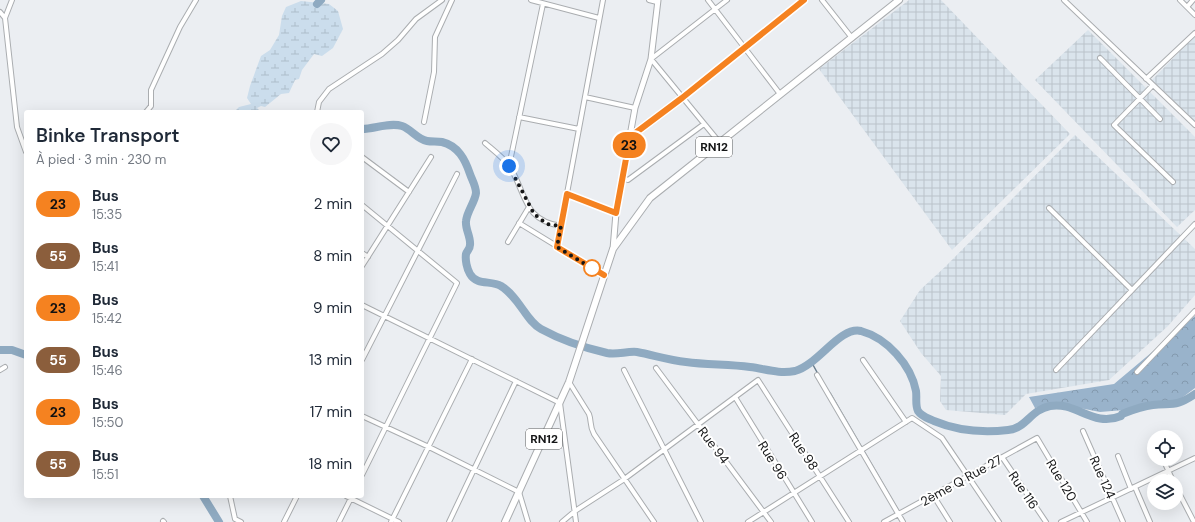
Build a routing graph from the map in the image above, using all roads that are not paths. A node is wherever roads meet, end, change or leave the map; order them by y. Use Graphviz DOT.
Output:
graph roads {
  1 [pos="12,0"];
  2 [pos="196,0"];
  3 [pos="442,0"];
  4 [pos="452,0"];
  5 [pos="531,0"];
  6 [pos="603,0"];
  7 [pos="649,0"];
  8 [pos="708,0"];
  9 [pos="727,0"];
  10 [pos="804,0"];
  11 [pos="822,0"];
  12 [pos="899,0"];
  13 [pos="1064,0"];
  14 [pos="1180,0"];
  15 [pos="1194,0"];
  16 [pos="657,1"];
  17 [pos="543,4"];
  18 [pos="1187,7"];
  19 [pos="715,9"];
  20 [pos="0,12"];
  21 [pos="1195,15"];
  22 [pos="5,18"];
  23 [pos="599,18"];
  24 [pos="1195,33"];
  25 [pos="852,38"];
  26 [pos="745,48"];
  27 [pos="1100,58"];
  28 [pos="651,59"];
  29 [pos="1146,79"];
  30 [pos="1153,85"];
  31 [pos="780,94"];
  32 [pos="585,97"];
  33 [pos="682,98"];
  34 [pos="1140,98"];
  35 [pos="636,108"];
  36 [pos="148,110"];
  37 [pos="317,110"];
  38 [pos="518,118"];
  39 [pos="1160,120"];
  40 [pos="424,122"];
  41 [pos="704,124"];
  42 [pos="1195,125"];
  43 [pos="579,129"];
  44 [pos="630,137"];
  45 [pos="485,143"];
  46 [pos="720,143"];
  47 [pos="24,146"];
  48 [pos="431,156"];
  49 [pos="364,159"];
  50 [pos="509,166"];
  51 [pos="457,174"];
  52 [pos="622,178"];
  53 [pos="1173,182"];
  54 [pos="408,192"];
  55 [pos="567,194"];
  56 [pos="364,207"];
  57 [pos="529,207"];
  58 [pos="1049,208"];
  59 [pos="616,213"];
  60 [pos="519,223"];
  61 [pos="1195,224"];
  62 [pos="388,226"];
  63 [pos="561,226"];
  64 [pos="508,242"];
  65 [pos="557,247"];
  66 [pos="612,249"];
  67 [pos="418,251"];
  68 [pos="364,254"];
  69 [pos="368,257"];
  70 [pos="364,263"];
  71 [pos="604,275"];
  72 [pos="1132,290"];
  73 [pos="364,306"];
  74 [pos="1195,311"];
  75 [pos="384,316"];
  76 [pos="430,338"];
  77 [pos="364,356"];
  78 [pos="472,359"];
  79 [pos="863,360"];
  80 [pos="5,366"];
  81 [pos="656,368"];
  82 [pos="0,370"];
  83 [pos="624,370"];
  84 [pos="1056,370"];
  85 [pos="1137,372"];
  86 [pos="817,375"];
  87 [pos="516,381"];
  88 [pos="569,382"];
  89 [pos="735,397"];
  90 [pos="560,403"];
  91 [pos="364,417"];
  92 [pos="906,422"];
  93 [pos="698,424"];
  94 [pos="386,427"];
  95 [pos="1083,431"];
  96 [pos="1037,438"];
  97 [pos="429,447"];
  98 [pos="664,450"];
  99 [pos="861,450"];
  100 [pos="1118,456"];
  101 [pos="1002,457"];
  102 [pos="1195,458"];
  103 [pos="1166,466"];
  104 [pos="474,469"];
  105 [pos="1168,471"];
  106 [pos="364,472"];
  107 [pos="1170,474"];
  108 [pos="820,476"];
  109 [pos="968,476"];
  110 [pos="623,480"];
  111 [pos="1136,487"];
  112 [pos="1130,489"];
  113 [pos="519,492"];
  114 [pos="794,493"];
  115 [pos="933,495"];
  116 [pos="230,498"];
  117 [pos="296,498"];
  118 [pos="351,498"];
  119 [pos="353,498"];
  120 [pos="1112,498"];
  121 [pos="1183,501"];
  122 [pos="575,511"];
  123 [pos="764,512"];
  124 [pos="1081,513"];
  125 [pos="898,514"];
  126 [pos="391,520"];
  127 [pos="241,522"];
  128 [pos="284,522"];
  129 [pos="339,522"];
  130 [pos="399,522"];
  131 [pos="449,522"];
  132 [pos="505,522"];
  133 [pos="528,522"];
  134 [pos="562,522"];
  135 [pos="576,522"];
  136 [pos="654,522"];
  137 [pos="701,522"];
  138 [pos="748,522"];
  139 [pos="771,522"];
  140 [pos="812,522"];
  141 [pos="849,522"];
  142 [pos="884,522"];
  143 [pos="903,522"];
  144 [pos="950,522"];
  145 [pos="999,522"];
  146 [pos="1046,522"];
  147 [pos="1061,522"];
  148 [pos="1087,522"];
  149 [pos="1123,522"];
  150 [pos="1150,522"];
  151 [pos="1194,522"];
  1 -- 22 [label="street"];
  2 -- 36 [label="street"];
  3 -- 37 [label="street"];
  4 -- 40 [label="street"];
  5 -- 17 [label="street"];
  6 -- 23 [label="street"];
  7 -- 16 [label="street"];
  8 -- 19 [label="street"];
  9 -- 19 [label="street"];
  10 -- 26 [label="street"];
  11 -- 25 [label="street"];
  12 -- 25 [label="main road, RN12"];
  13 -- 29 [label="street"];
  14 -- 18 [label="street"];
  15 -- 18 [label="street"];
  16 -- 28 [label="street"];
  17 -- 23 [label="street"];
  17 -- 38 [label="street"];
  18 -- 21 [label="street"];
  19 -- 26 [label="street"];
  19 -- 28 [label="street"];
  20 -- 22 [label="street"];
  22 -- 47 [label="street"];
  23 -- 32 [label="street"];
  24 -- 29 [label="street"];
  25 -- 31 [label="main road, RN12"];
  26 -- 31 [label="street"];
  26 -- 33 [label="street"];
  27 -- 34 [label="street"];
  28 -- 33 [label="street"];
  28 -- 35 [label="street"];
  29 -- 30 [label="street"];
  30 -- 34 [label="street"];
  30 -- 42 [label="street"];
  31 -- 46 [label="main road, RN12"];
  32 -- 35 [label="street"];
  32 -- 43 [label="street"];
  33 -- 41 [label="street"];
  33 -- 44 [label="street"];
  34 -- 39 [label="street"];
  34 -- 53 [label="street"];
  35 -- 44 [label="street"];
  38 -- 43 [label="street"];
  38 -- 50 [label="street"];
  41 -- 46 [label="street"];
  41 -- 52 [label="street"];
  43 -- 55 [label="street"];
  44 -- 52 [label="street"];
  45 -- 50 [label="street"];
  46 -- 66 [label="main road, RN12"];
  48 -- 54 [label="street"];
  49 -- 54 [label="street"];
  50 -- 57 [label="street"];
  51 -- 67 [label="street"];
  52 -- 59 [label="street"];
  54 -- 62 [label="street"];
  55 -- 59 [label="street"];
  55 -- 63 [label="street"];
  56 -- 62 [label="street"];
  57 -- 60 [label="street"];
  57 -- 63 [label="street"];
  58 -- 72 [label="street"];
  59 -- 66 [label="street"];
  60 -- 64 [label="street"];
  60 -- 65 [label="street"];
  61 -- 72 [label="street"];
  62 -- 67 [label="street"];
  62 -- 69 [label="street"];
  63 -- 65 [label="street"];
  65 -- 71 [label="street"];
  66 -- 71 [label="main road, RN12"];
  67 -- 75 [label="street"];
  67 -- 76 [label="street"];
  68 -- 69 [label="street"];
  69 -- 70 [label="street"];
  71 -- 88 [label="main road, RN12"];
  72 -- 84 [label="street"];
  73 -- 75 [label="street"];
  74 -- 85 [label="street"];
  75 -- 76 [label="street"];
  75 -- 77 [label="street"];
  76 -- 78 [label="street"];
  76 -- 94 [label="street"];
  78 -- 87 [label="street"];
  78 -- 97 [label="street"];
  79 -- 92 [label="street"];
  80 -- 82 [label="street"];
  81 -- 93 [label="street, Rue 94"];
  83 -- 98 [label="street"];
  86 -- 99 [label="street"];
  87 -- 90 [label="street"];
  87 -- 104 [label="street"];
  88 -- 90 [label="main road, RN12"];
  88 -- 110 [label="street"];
  89 -- 93 [label="street"];
  89 -- 108 [label="street, Rue 98"];
  89 -- 114 [label="street, Rue 96"];
  90 -- 113 [label="main road, RN12"];
  90 -- 122 [label="street"];
  91 -- 94 [label="street"];
  92 -- 99 [label="street"];
  92 -- 109 [label="street"];
  93 -- 98 [label="street"];
  93 -- 123 [label="street, Rue 94"];
  94 -- 97 [label="street"];
  94 -- 106 [label="street"];
  95 -- 120 [label="street, Rue 124"];
  96 -- 101 [label="street, 2ème Q Rue 27"];
  96 -- 124 [label="street, Rue 120"];
  97 -- 104 [label="street"];
  97 -- 126 [label="street"];
  98 -- 110 [label="street"];
  98 -- 137 [label="street"];
  99 -- 108 [label="street"];
  99 -- 125 [label="street"];
  100 -- 112 [label="street"];
  101 -- 109 [label="street, 2ème Q Rue 27"];
  101 -- 146 [label="street, Rue 116"];
  102 -- 105 [label="street"];
  103 -- 105 [label="street"];
  104 -- 113 [label="street"];
  104 -- 131 [label="street"];
  105 -- 107 [label="street"];
  105 -- 111 [label="street"];
  108 -- 114 [label="street"];
  108 -- 141 [label="street, Rue 98"];
  109 -- 115 [label="street, 2ème Q Rue 27"];
  109 -- 145 [label="street"];
  110 -- 122 [label="street"];
  110 -- 136 [label="street"];
  111 -- 112 [label="street"];
  111 -- 150 [label="street"];
  112 -- 120 [label="street"];
  113 -- 132 [label="main road, RN12"];
  113 -- 133 [label="street"];
  114 -- 123 [label="street"];
  114 -- 140 [label="street, Rue 96"];
  115 -- 125 [label="street, 2ème Q Rue 27"];
  115 -- 144 [label="street"];
  116 -- 127 [label="street"];
  117 -- 128 [label="street"];
  118 -- 129 [label="street"];
  119 -- 126 [label="street"];
  120 -- 124 [label="street"];
  120 -- 149 [label="street, Rue 124"];
  121 -- 151 [label="street"];
  122 -- 134 [label="street"];
  122 -- 135 [label="street"];
  123 -- 138 [label="street"];
  123 -- 139 [label="street, Rue 94"];
  124 -- 147 [label="street"];
  124 -- 148 [label="street, Rue 120"];
  125 -- 142 [label="street, 2ème Q Rue 27"];
  125 -- 143 [label="street"];
  126 -- 130 [label="street"];
}
